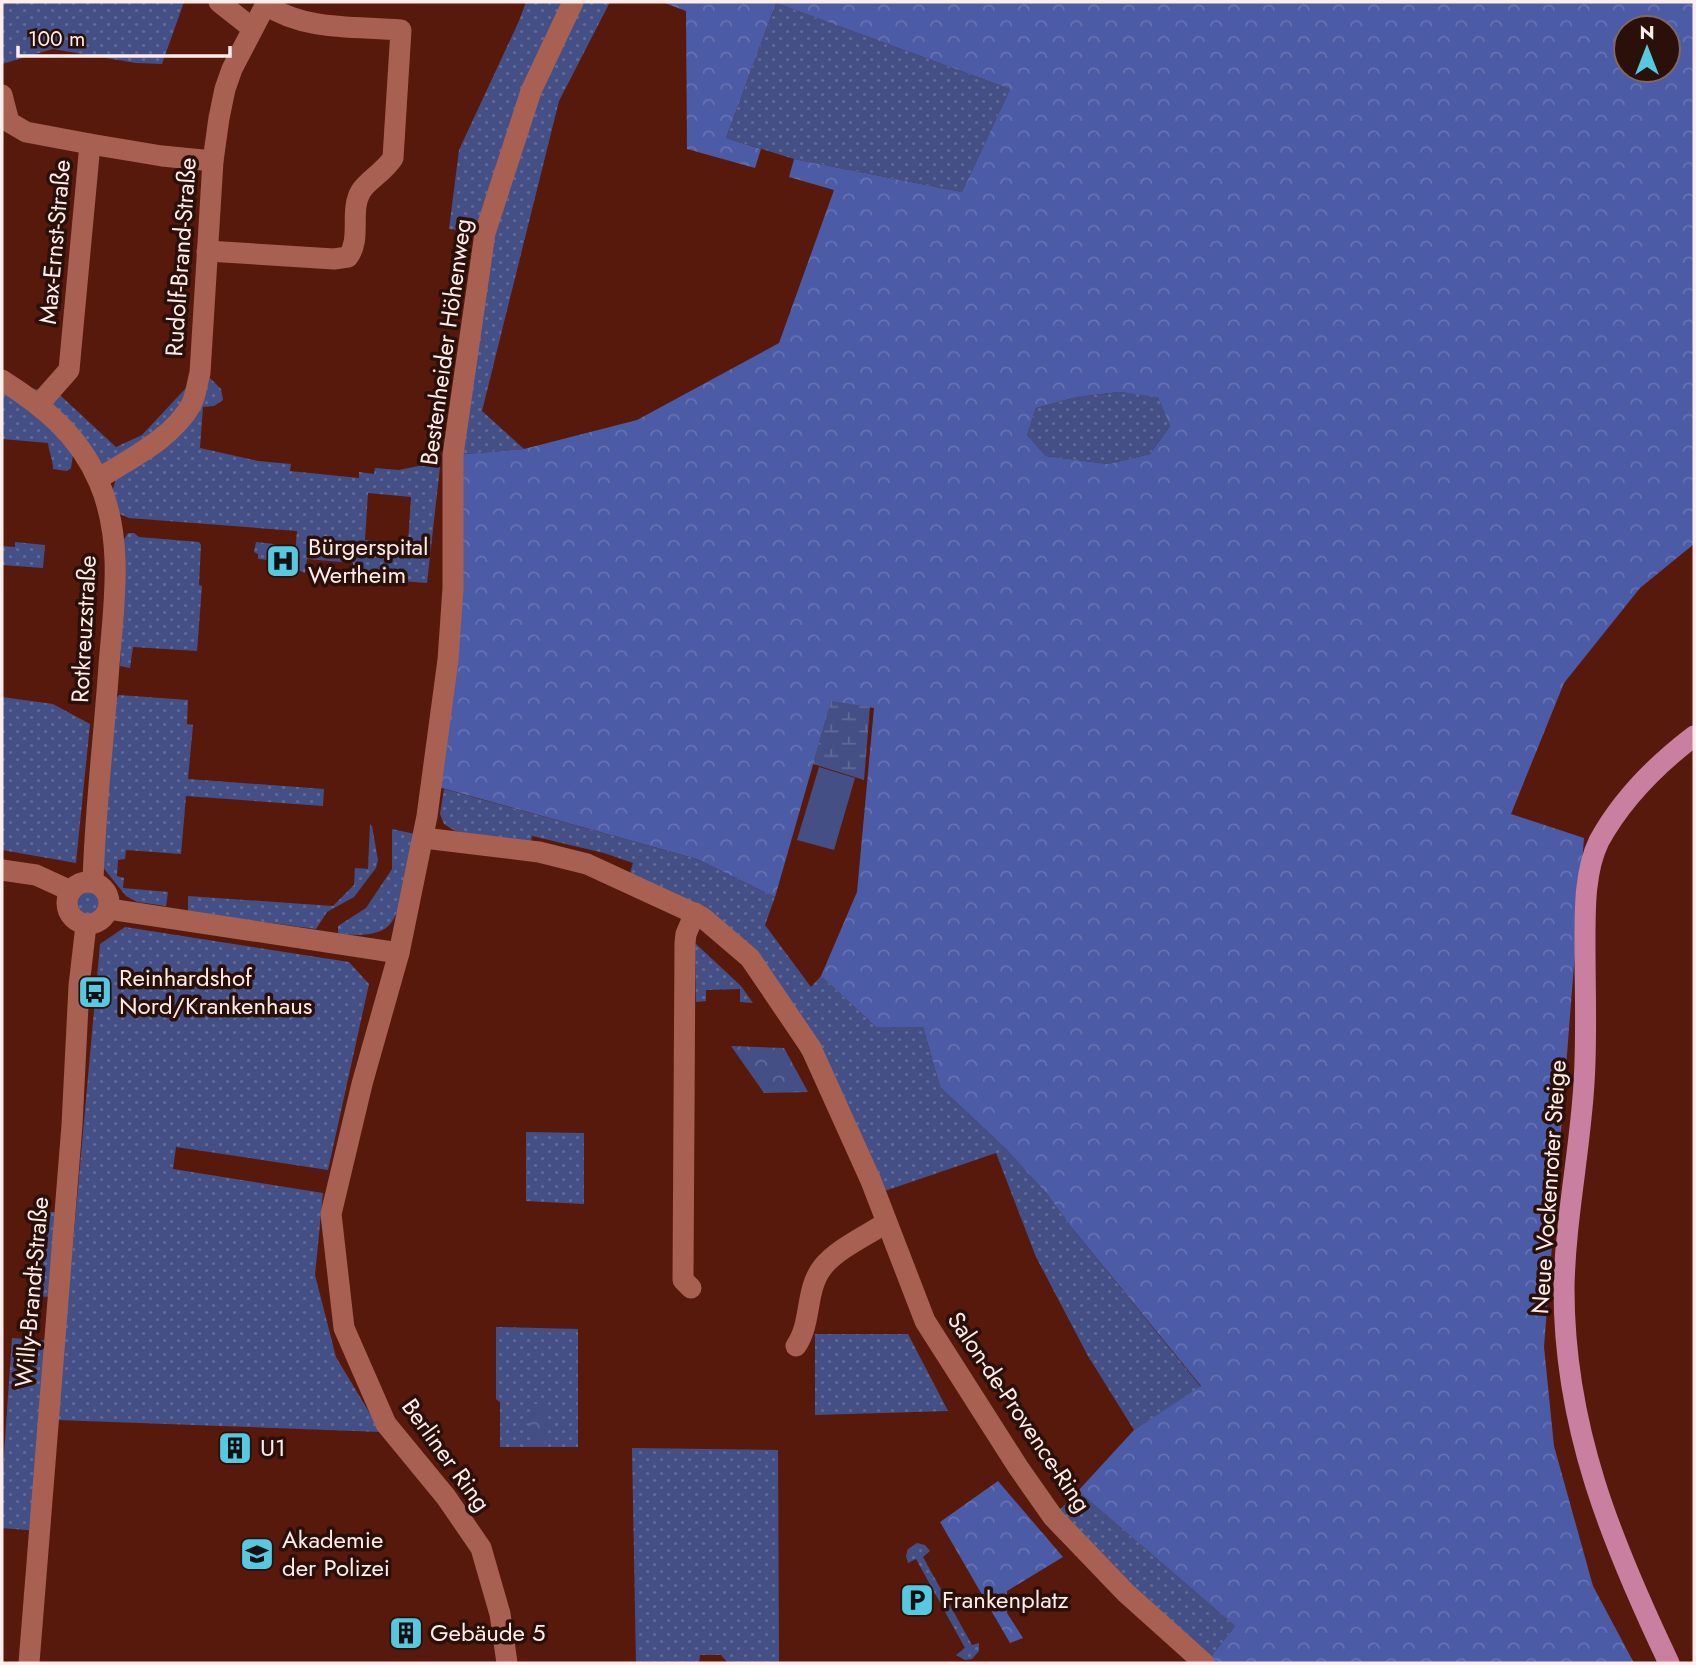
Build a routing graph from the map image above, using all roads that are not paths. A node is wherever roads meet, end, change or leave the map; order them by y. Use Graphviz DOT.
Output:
graph roads {
  1 [pos="219,2"];
  2 [pos="572,2"];
  3 [pos="267,3"];
  4 [pos="252,28"];
  5 [pos="2,95"];
  6 [pos="90,144"];
  7 [pos="213,161"];
  8 [pos="207,251"];
  9 [pos="2,380"];
  10 [pos="40,404"];
  11 [pos="98,479"];
  12 [pos="1694,736"];
  13 [pos="424,838"];
  14 [pos="2,870"];
  15 [pos="93,882"];
  16 [pos="71,891"];
  17 [pos="109,909"];
  18 [pos="695,912"];
  19 [pos="86,925"];
  20 [pos="399,953"];
  21 [pos="886,1223"];
  22 [pos="691,1289"];
  23 [pos="796,1346"];
  24 [pos="29,1663"];
  25 [pos="507,1663"];
  26 [pos="1204,1663"];
  27 [pos="1669,1663"];
  1 -- 4 [label="street"];
  2 -- 13 [label="street, Bestenheider Höhenweg"];
  3 -- 4 [label="street, Rudolf-Brand-Straße"];
  3 -- 8 [label="street"];
  4 -- 7 [label="street, Rudolf-Brand-Straße"];
  5 -- 6 [label="street, Max-Ernst-Straße"];
  6 -- 7 [label="street"];
  6 -- 10 [label="street, Max-Ernst-Straße"];
  7 -- 8 [label="street, Rudolf-Brand-Straße"];
  8 -- 11 [label="street, Rudolf-Brand-Straße"];
  9 -- 10 [label="street, Rotkreuzstraße"];
  10 -- 11 [label="street, Rotkreuzstraße"];
  11 -- 15 [label="street, Rotkreuzstraße"];
  12 -- 27 [label="main road, Neue Vockenroter Steige"];
  13 -- 18 [label="street, Salon-de-Provence-Ring"];
  13 -- 20 [label="street, Bestenheider Höhenweg"];
  14 -- 16 [label="street"];
  15 -- 16 [label="street"];
  15 -- 17 [label="street"];
  16 -- 19 [label="street"];
  17 -- 19 [label="street"];
  17 -- 20 [label="street"];
  18 -- 21 [label="street, Salon-de-Provence-Ring"];
  18 -- 22 [label="street"];
  19 -- 24 [label="street, Willy-Brandt-Straße"];
  20 -- 25 [label="street, Berliner Ring"];
  21 -- 23 [label="street"];
  21 -- 26 [label="street, Salon-de-Provence-Ring"];
}
